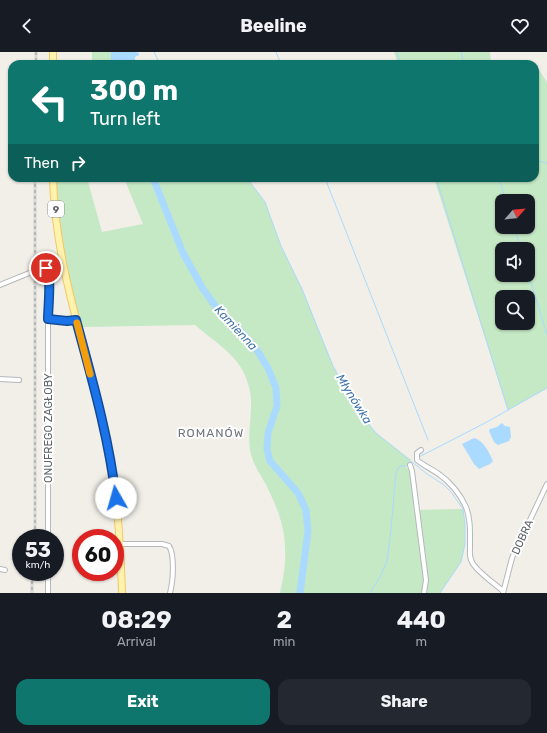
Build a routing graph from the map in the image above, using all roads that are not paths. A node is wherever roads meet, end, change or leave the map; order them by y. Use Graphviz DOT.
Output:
graph roads {
  1 [pos="54,182"];
  2 [pos="0,285"];
  3 [pos="48,319"];
  4 [pos="76,320"];
  5 [pos="0,379"];
  6 [pos="19,380"];
  7 [pos="421,450"];
  8 [pos="410,465"];
  9 [pos="547,484"];
  10 [pos="48,529"];
  11 [pos="119,529"];
  12 [pos="124,544"];
  13 [pos="0,569"];
  14 [pos="5,570"];
  15 [pos="48,581"];
  16 [pos="122,581"];
  17 [pos="503,592"];
  18 [pos="48,593"];
  19 [pos="122,593"];
  20 [pos="170,593"];
  21 [pos="424,593"];
  1 -- 4 [label="main road, 9"];
  2 -- 3 [label="street, ONUFREGO ZAGŁOBY"];
  3 -- 4 [label="street"];
  3 -- 10 [label="street, ONUFREGO ZAGŁOBY"];
  4 -- 11 [label="main road, 9"];
  5 -- 6 [label="street"];
  7 -- 17 [label="street"];
  8 -- 21 [label="street"];
  9 -- 17 [label="street, DOBRA"];
  12 -- 20 [label="street"];
  13 -- 14 [label="street"];
  15 -- 18 [label="street"];
  16 -- 19 [label="main road, 9"];
}
